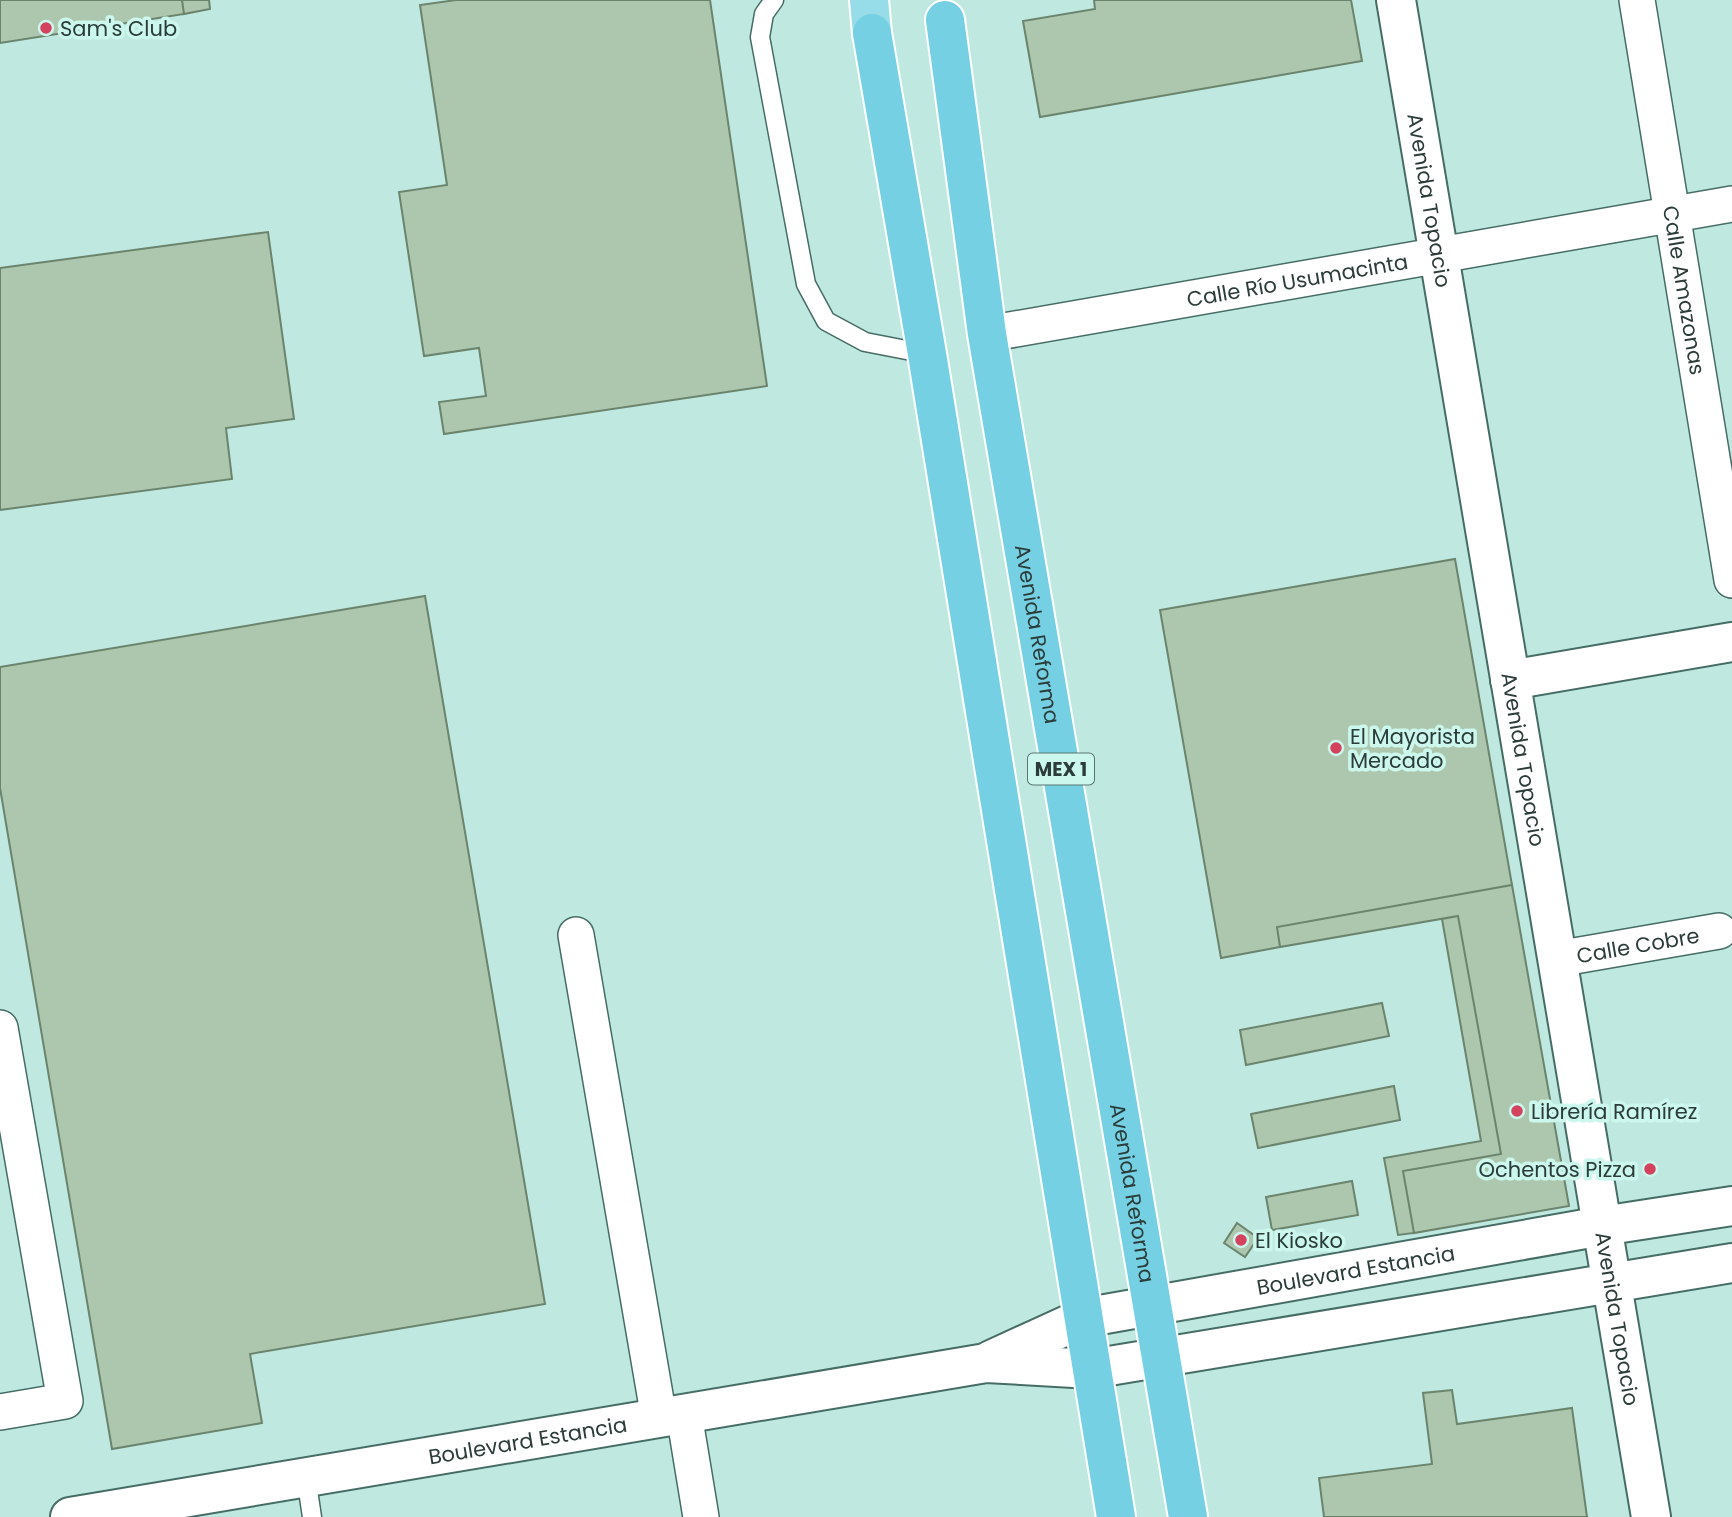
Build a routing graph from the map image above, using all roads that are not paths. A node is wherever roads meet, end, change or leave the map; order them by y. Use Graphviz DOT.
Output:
graph roads {
  1 [pos="774,0"];
  2 [pos="847,0"];
  3 [pos="1396,0"];
  4 [pos="1637,0"];
  5 [pos="944,7"];
  6 [pos="871,16"];
  7 [pos="1732,204"];
  8 [pos="1673,215"];
  9 [pos="1439,255"];
  10 [pos="987,334"];
  11 [pos="927,354"];
  12 [pos="1732,580"];
  13 [pos="1732,642"];
  14 [pos="1510,680"];
  15 [pos="1719,931"];
  16 [pos="576,935"];
  17 [pos="1557,959"];
  18 [pos="0,1028"];
  19 [pos="1732,1206"];
  20 [pos="1602,1226"];
  21 [pos="1732,1263"];
  22 [pos="1611,1283"];
  23 [pos="1152,1305"];
  24 [pos="1083,1318"];
  25 [pos="1160,1358"];
  26 [pos="986,1363"];
  27 [pos="1091,1369"];
  28 [pos="0,1412"];
  29 [pos="671,1416"];
  30 [pos="306,1477"];
  31 [pos="70,1517"];
  32 [pos="312,1517"];
  33 [pos="701,1517"];
  34 [pos="1116,1517"];
  35 [pos="1188,1517"];
  36 [pos="1651,1517"];
  1 -- 11 [label="lane"];
  2 -- 6 [label="main road"];
  3 -- 9 [label="main road, Avenida Topacio"];
  4 -- 8 [label="street, Calle Amazonas"];
  5 -- 10 [label="highway, Avenida Reforma / MEX 1"];
  6 -- 11 [label="highway, MEX 1"];
  7 -- 8 [label="street, Calle Río Usumacinta"];
  8 -- 9 [label="street, Calle Río Usumacinta"];
  8 -- 12 [label="street, Calle Amazonas"];
  9 -- 10 [label="street, Calle Río Usumacinta"];
  9 -- 14 [label="main road, Avenida Topacio"];
  10 -- 23 [label="highway, Avenida Reforma / MEX 1"];
  11 -- 24 [label="highway, MEX 1"];
  13 -- 14 [label="main road"];
  14 -- 17 [label="main road, Avenida Topacio"];
  15 -- 17 [label="street, Calle Cobre"];
  16 -- 29 [label="street"];
  17 -- 20 [label="main road, Avenida Topacio"];
  18 -- 28 [label="street"];
  19 -- 20 [label="main road, Boulevard Estancia"];
  20 -- 22 [label="main road, Avenida Topacio"];
  20 -- 23 [label="main road, Boulevard Estancia"];
  21 -- 22 [label="main road, Boulevard Estancia"];
  22 -- 25 [label="main road, Boulevard Estancia"];
  22 -- 36 [label="main road, Avenida Topacio"];
  23 -- 24 [label="main road, Boulevard Estancia"];
  23 -- 25 [label="highway, Avenida Reforma / MEX 1"];
  24 -- 26 [label="main road, Boulevard Estancia"];
  24 -- 27 [label="highway, MEX 1"];
  25 -- 27 [label="main road, Boulevard Estancia"];
  25 -- 35 [label="highway, Avenida Reforma / MEX 1"];
  26 -- 27 [label="main road, Boulevard Estancia"];
  26 -- 29 [label="main road, Boulevard Estancia"];
  27 -- 34 [label="highway, MEX 1"];
  29 -- 30 [label="main road, Boulevard Estancia"];
  29 -- 33 [label="street"];
  30 -- 31 [label="main road, Boulevard Estancia"];
  30 -- 32 [label="lane"];
}
